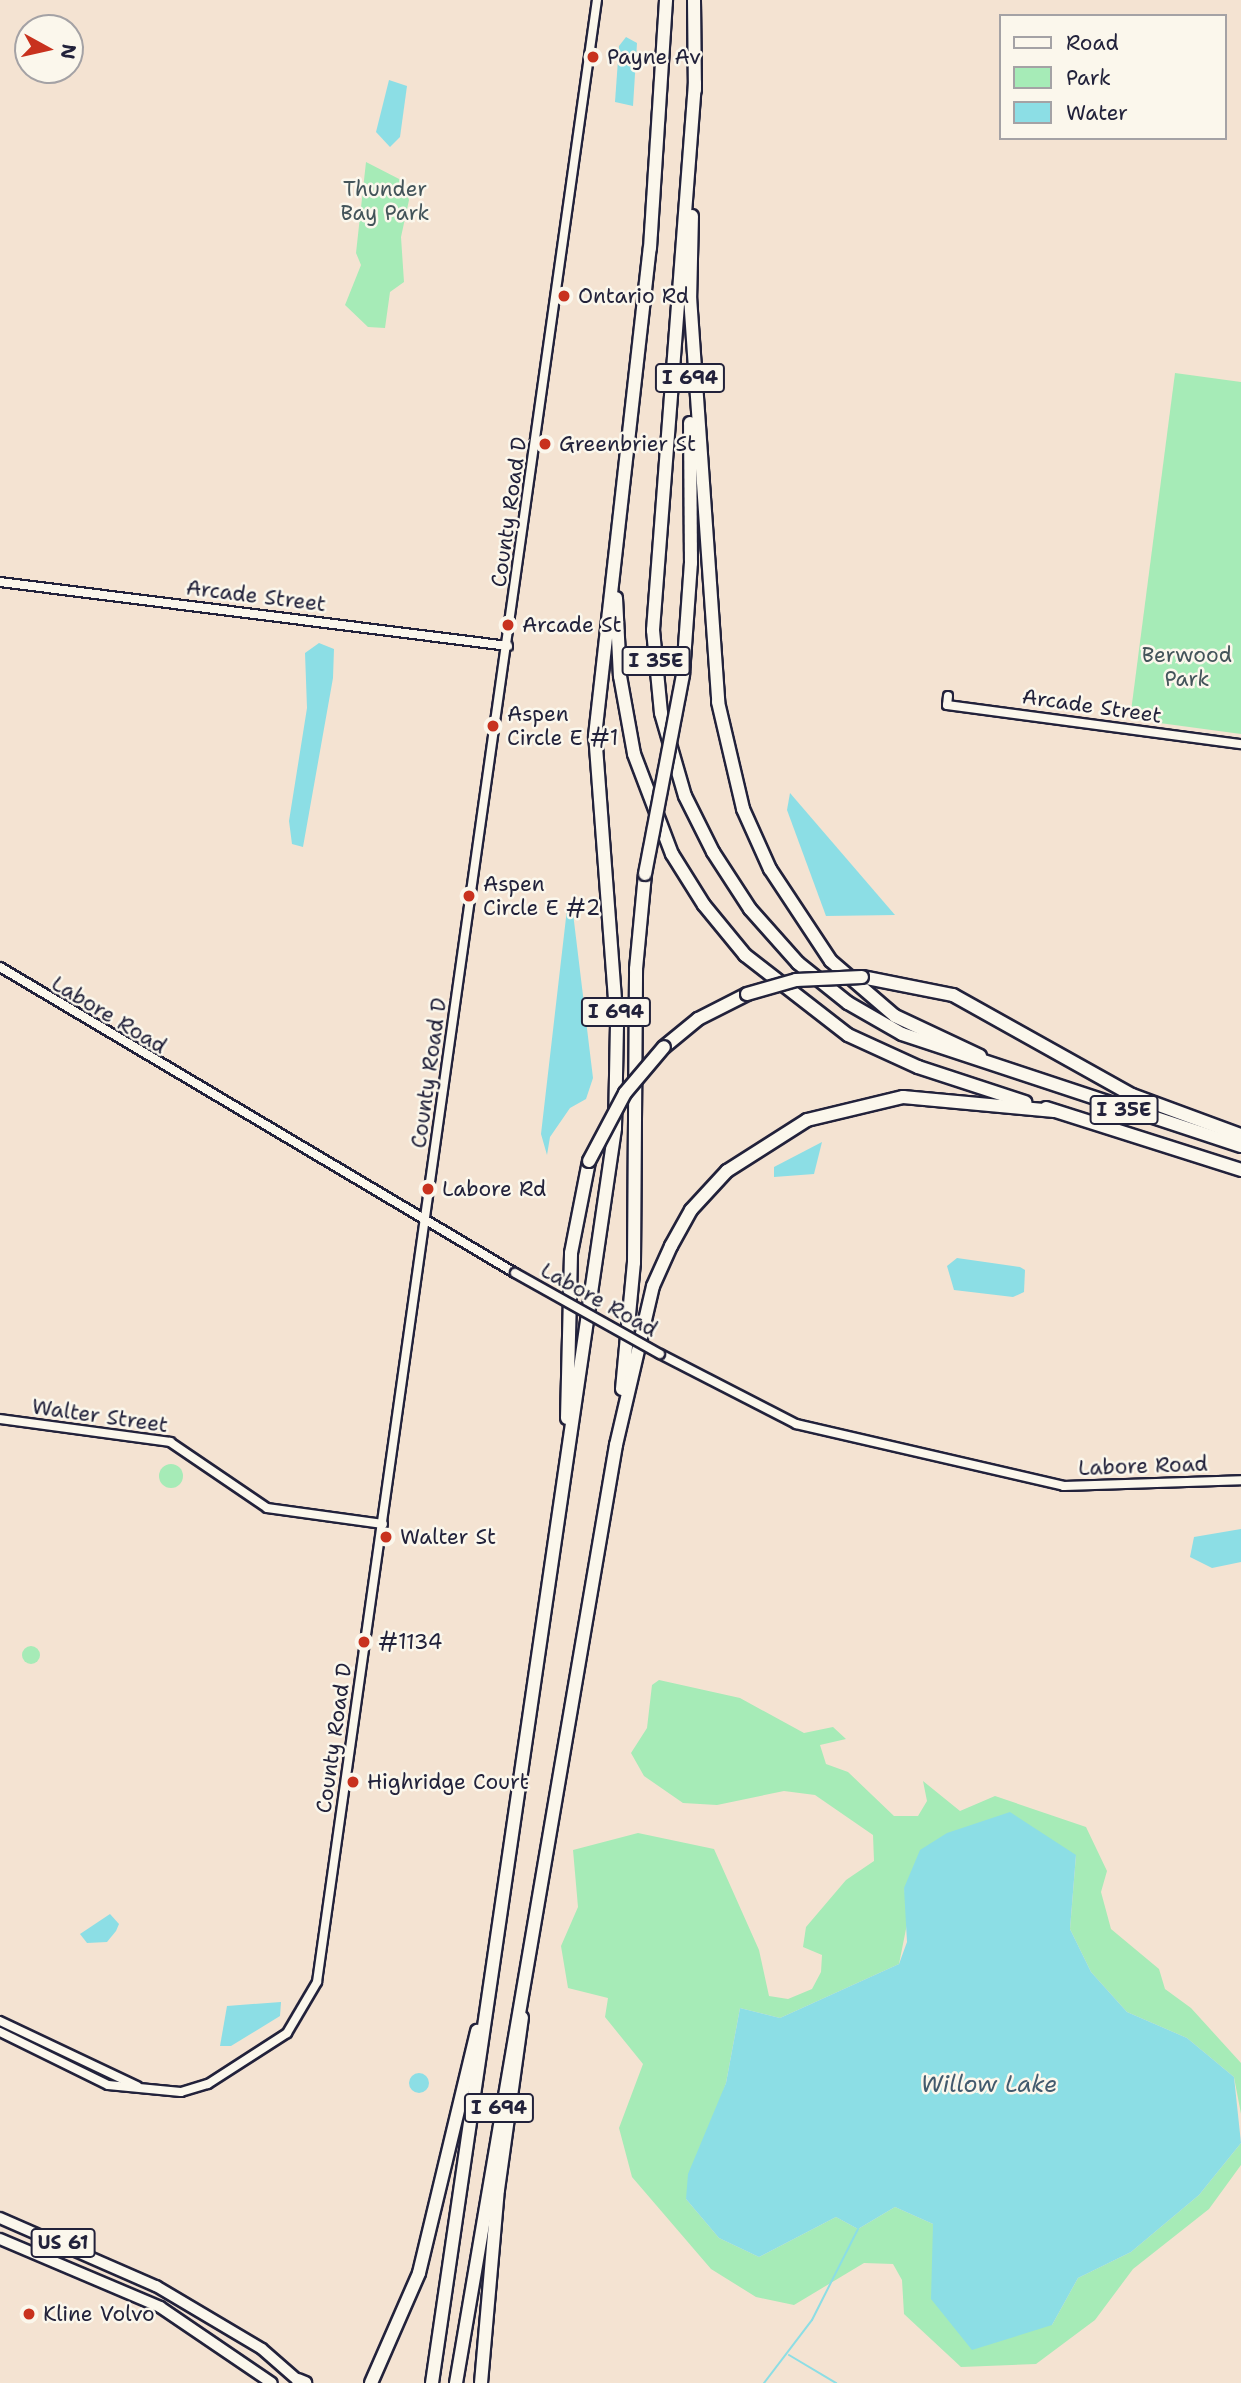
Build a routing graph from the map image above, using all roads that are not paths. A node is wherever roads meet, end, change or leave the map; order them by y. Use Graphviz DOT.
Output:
graph roads {
  1 [pos="597,0"];
  2 [pos="666,0"];
  3 [pos="694,0"];
  4 [pos="695,82"];
  5 [pos="690,297"];
  6 [pos="615,573"];
  7 [pos="0,582"];
  8 [pos="508,646"];
  9 [pos="948,696"];
  10 [pos="1241,744"];
  11 [pos="0,967"];
  12 [pos="1007,1072"];
  13 [pos="1054,1111"];
  14 [pos="1241,1135"];
  15 [pos="1241,1146"];
  16 [pos="1241,1170"];
  17 [pos="426,1223"];
  18 [pos="0,1419"];
  19 [pos="616,1445"];
  20 [pos="568,1450"];
  21 [pos="1241,1480"];
  22 [pos="383,1524"];
  23 [pos="546,1834"];
  24 [pos="488,1997"];
  25 [pos="0,2021"];
  26 [pos="0,2032"];
  27 [pos="150,2090"];
  28 [pos="0,2218"];
  29 [pos="0,2239"];
  30 [pos="301,2382"];
  31 [pos="272,2383"];
  32 [pos="370,2383"];
  33 [pos="432,2383"];
  34 [pos="456,2383"];
  35 [pos="481,2383"];
  1 -- 8 [label="street, County Road D"];
  2 -- 6 [label="highway, I 35E"];
  3 -- 4 [label="highway, I 35E"];
  4 -- 5 [label="highway, I 694"];
  4 -- 12 [label="highway, I 35E"];
  5 -- 12 [label="highway"];
  5 -- 19 [label="highway, I 694, bridge"];
  6 -- 13 [label="highway, I 35E"];
  6 -- 20 [label="highway, I 694"];
  7 -- 8 [label="street, Arcade Street"];
  8 -- 17 [label="street, County Road D"];
  9 -- 10 [label="street, Arcade Street"];
  11 -- 17 [label="street, Labore Road"];
  12 -- 15 [label="highway, I 35E"];
  13 -- 16 [label="highway, I 35E"];
  13 -- 19 [label="highway"];
  14 -- 20 [label="highway, bridge"];
  17 -- 21 [label="street, Labore Road, bridge"];
  17 -- 22 [label="street, County Road D"];
  18 -- 22 [label="street, Walter Street"];
  19 -- 23 [label="highway, I 694"];
  20 -- 24 [label="highway, I 694"];
  22 -- 27 [label="street, County Road D"];
  23 -- 34 [label="highway, I 694"];
  23 -- 35 [label="highway"];
  24 -- 32 [label="highway"];
  24 -- 33 [label="highway, I 694"];
  25 -- 27 [label="street"];
  26 -- 27 [label="street"];
  28 -- 30 [label="main road, US 61"];
  29 -- 31 [label="main road, US 61"];
}
